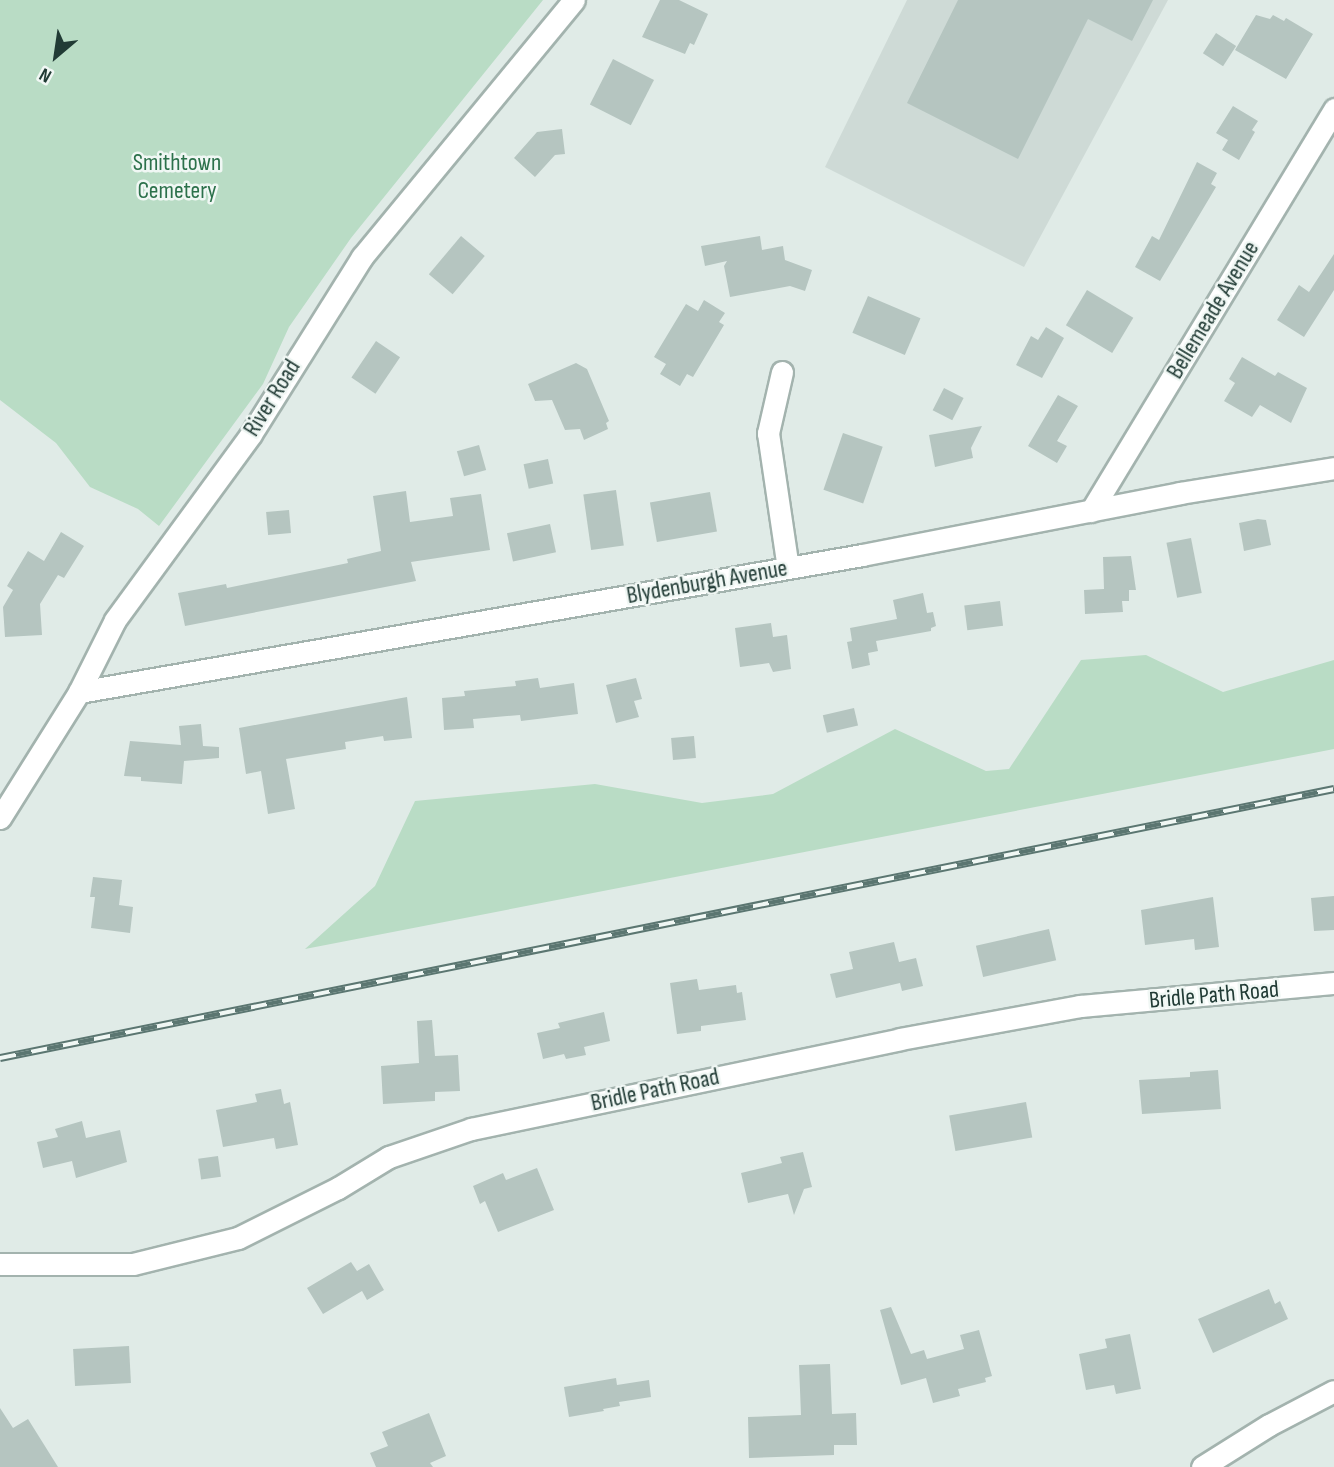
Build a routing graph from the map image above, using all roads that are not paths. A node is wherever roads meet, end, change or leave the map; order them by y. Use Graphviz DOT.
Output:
graph roads {
  1 [pos="574,0"];
  2 [pos="1334,109"];
  3 [pos="782,372"];
  4 [pos="1334,468"];
  5 [pos="1091,511"];
  6 [pos="788,568"];
  7 [pos="79,692"];
  8 [pos="0,818"];
  9 [pos="1334,983"];
  10 [pos="0,1264"];
  11 [pos="1334,1391"];
  12 [pos="1202,1467"];
  1 -- 7 [label="street, River Road"];
  2 -- 5 [label="street, Bellemeade Avenue"];
  3 -- 6 [label="street"];
  4 -- 5 [label="street, Blydenburgh Avenue"];
  5 -- 6 [label="street, Blydenburgh Avenue"];
  6 -- 7 [label="street, Blydenburgh Avenue"];
  7 -- 8 [label="street, River Road"];
  9 -- 10 [label="street, Bridle Path Road"];
  11 -- 12 [label="street"];
}
